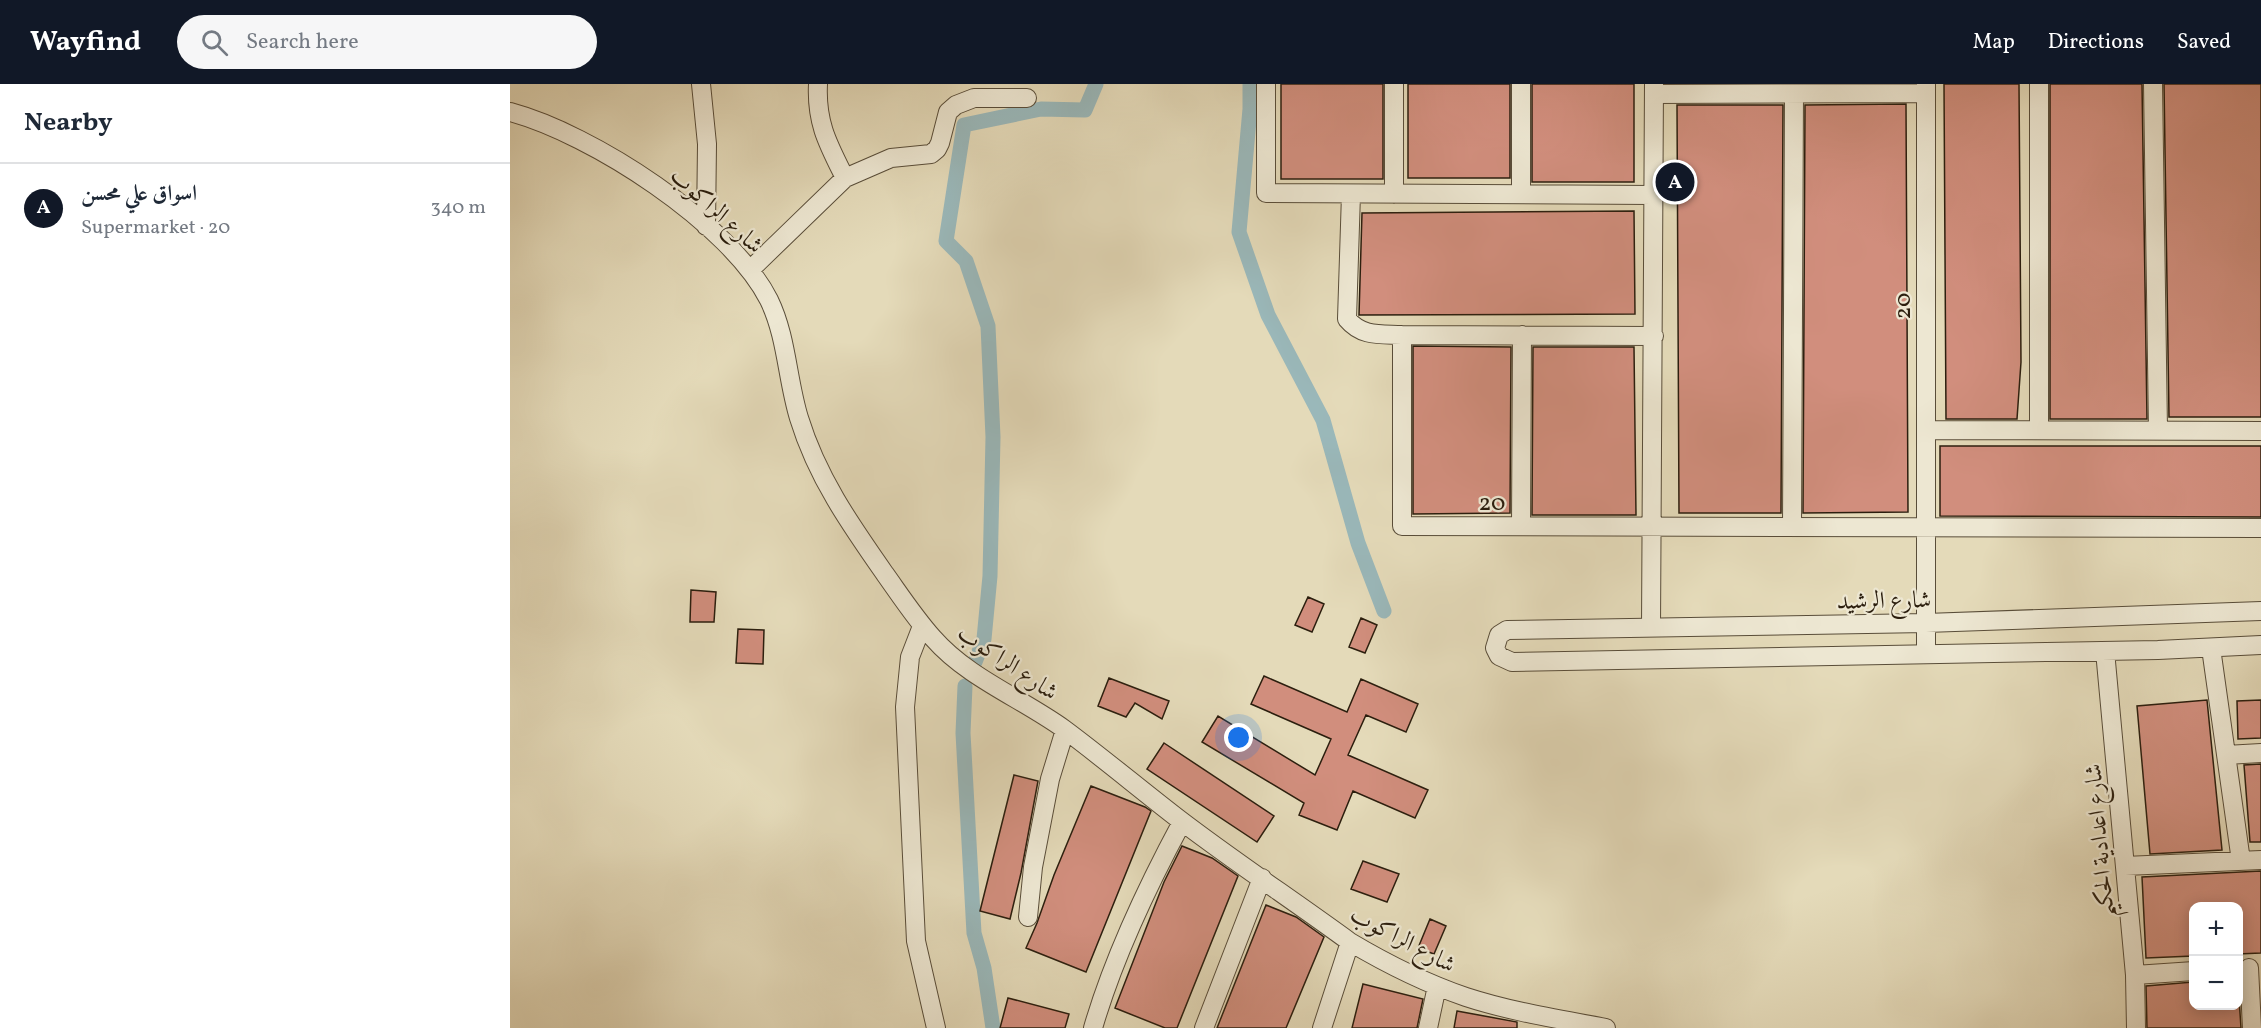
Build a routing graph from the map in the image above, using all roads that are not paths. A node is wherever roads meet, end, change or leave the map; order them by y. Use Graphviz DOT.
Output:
graph roads {
  1 [pos="701,84"];
  2 [pos="818,84"];
  3 [pos="1266,84"];
  4 [pos="1395,84"];
  5 [pos="1521,84"];
  6 [pos="2039,84"];
  7 [pos="2153,84"];
  8 [pos="1926,88"];
  9 [pos="1654,89"];
  10 [pos="1794,94"];
  11 [pos="1027,98"];
  12 [pos="510,112"];
  13 [pos="845,178"];
  14 [pos="1351,194"];
  15 [pos="1394,194"];
  16 [pos="1521,194"];
  17 [pos="1654,195"];
  18 [pos="706,226"];
  19 [pos="750,270"];
  20 [pos="1402,335"];
  21 [pos="1522,335"];
  22 [pos="1654,336"];
  23 [pos="1926,430"];
  24 [pos="2039,430"];
  25 [pos="2158,430"];
  26 [pos="2261,431"];
  27 [pos="1521,526"];
  28 [pos="1653,526"];
  29 [pos="1792,527"];
  30 [pos="1924,527"];
  31 [pos="2261,528"];
  32 [pos="2261,611"];
  33 [pos="1926,623"];
  34 [pos="922,626"];
  35 [pos="1651,628"];
  36 [pos="2261,645"];
  37 [pos="2211,648"];
  38 [pos="2105,651"];
  39 [pos="1926,654"];
  40 [pos="1065,730"];
  41 [pos="2261,753"];
  42 [pos="2226,755"];
  43 [pos="1182,822"];
  44 [pos="2241,861"];
  45 [pos="2261,861"];
  46 [pos="2125,866"];
  47 [pos="1262,878"];
  48 [pos="1028,917"];
  49 [pos="1350,942"];
  50 [pos="2249,968"];
  51 [pos="2189,972"];
  52 [pos="2135,975"];
  53 [pos="1437,986"];
  54 [pos="1529,1021"];
  55 [pos="1586,1026"];
  56 [pos="936,1028"];
  57 [pos="1093,1028"];
  58 [pos="1204,1028"];
  59 [pos="1322,1028"];
  60 [pos="1428,1028"];
  61 [pos="1606,1028"];
  62 [pos="2136,1028"];
  63 [pos="2252,1028"];
  1 -- 18 [label="street"];
  2 -- 13 [label="street"];
  3 -- 14 [label="street"];
  4 -- 15 [label="street"];
  5 -- 16 [label="street"];
  6 -- 24 [label="street"];
  7 -- 25 [label="street"];
  8 -- 10 [label="street"];
  8 -- 23 [label="street, 20"];
  9 -- 10 [label="street"];
  9 -- 17 [label="street"];
  10 -- 29 [label="street"];
  11 -- 13 [label="street"];
  12 -- 18 [label="street, شارع الراكوب"];
  13 -- 19 [label="street"];
  14 -- 15 [label="street"];
  14 -- 20 [label="street"];
  15 -- 16 [label="street"];
  16 -- 17 [label="street"];
  17 -- 22 [label="street"];
  18 -- 19 [label="street, شارع الراكوب"];
  19 -- 34 [label="street, شارع الراكوب"];
  20 -- 21 [label="street"];
  20 -- 27 [label="street, 20"];
  21 -- 22 [label="street"];
  21 -- 27 [label="street"];
  22 -- 28 [label="street"];
  23 -- 24 [label="street"];
  23 -- 30 [label="street, 20"];
  24 -- 25 [label="street"];
  25 -- 26 [label="street"];
  27 -- 28 [label="street, 20"];
  28 -- 29 [label="street, 20"];
  28 -- 35 [label="street"];
  29 -- 30 [label="street, 20"];
  30 -- 31 [label="street, 20"];
  30 -- 33 [label="street"];
  32 -- 33 [label="street, شارع الرشيد"];
  33 -- 35 [label="street, شارع الرشيد"];
  33 -- 39 [label="street"];
  34 -- 40 [label="street, شارع الراكوب"];
  34 -- 56 [label="street"];
  35 -- 39 [label="street, شارع الرشيد"];
  36 -- 37 [label="street"];
  37 -- 38 [label="street"];
  37 -- 42 [label="street"];
  38 -- 39 [label="street"];
  38 -- 46 [label="street, شارع اعدادية الحكيم"];
  40 -- 43 [label="street, شارع الراكوب"];
  40 -- 48 [label="street"];
  41 -- 42 [label="street"];
  42 -- 44 [label="street"];
  43 -- 47 [label="street, شارع الراكوب"];
  43 -- 57 [label="street"];
  44 -- 45 [label="street"];
  44 -- 46 [label="street"];
  46 -- 52 [label="street, شارع اعدادية الحكيم"];
  47 -- 49 [label="street, شارع الراكوب"];
  47 -- 58 [label="street"];
  49 -- 53 [label="street, شارع الراكوب"];
  49 -- 59 [label="street"];
  50 -- 63 [label="street"];
  51 -- 52 [label="street"];
  52 -- 62 [label="street, شارع اعدادية الحكيم"];
  53 -- 54 [label="street, شارع الراكوب"];
  53 -- 60 [label="street"];
  54 -- 55 [label="street, شارع الراكوب"];
  55 -- 61 [label="street, شارع الراكوب"];
}
